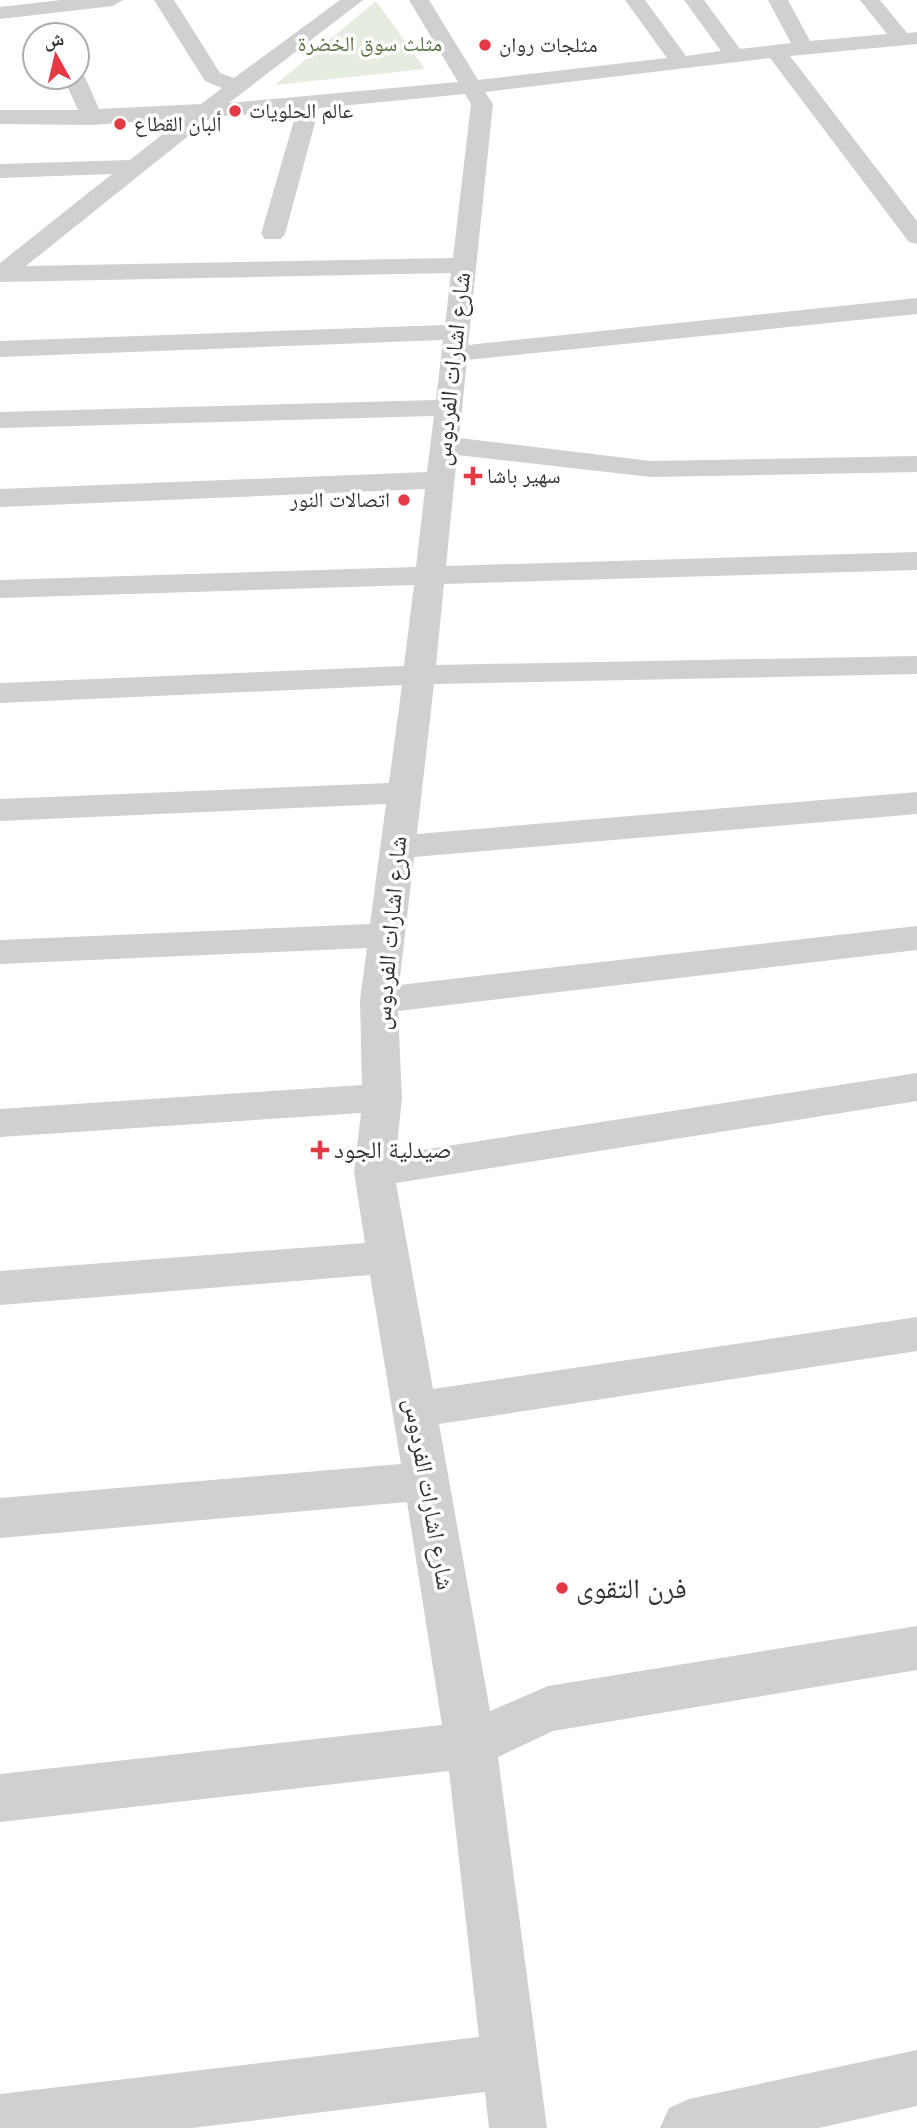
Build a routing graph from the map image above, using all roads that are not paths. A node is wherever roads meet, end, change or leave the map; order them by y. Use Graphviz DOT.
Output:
graph roads {
  1 [pos="113,0"];
  2 [pos="163,0"];
  3 [pos="353,0"];
  4 [pos="419,0"];
  5 [pos="635,0"];
  6 [pos="694,0"];
  7 [pos="778,0"];
  8 [pos="870,0"];
  9 [pos="44,12"];
  10 [pos="0,13"];
  11 [pos="909,39"];
  12 [pos="804,48"];
  13 [pos="776,52"];
  14 [pos="734,55"];
  15 [pos="681,63"];
  16 [pos="237,86"];
  17 [pos="470,87"];
  18 [pos="80,91"];
  19 [pos="310,101"];
  20 [pos="206,111"];
  21 [pos="0,117"];
  22 [pos="92,118"];
  23 [pos="135,167"];
  24 [pos="0,171"];
  25 [pos="273,234"];
  26 [pos="917,237"];
  27 [pos="35,246"];
  28 [pos="0,247"];
  29 [pos="464,265"];
  30 [pos="1,274"];
  31 [pos="917,306"];
  32 [pos="455,343"];
  33 [pos="0,349"];
  34 [pos="448,408"];
  35 [pos="0,420"];
  36 [pos="442,463"];
  37 [pos="917,464"];
  38 [pos="0,498"];
  39 [pos="917,561"];
  40 [pos="430,573"];
  41 [pos="0,589"];
  42 [pos="917,665"];
  43 [pos="419,675"];
  44 [pos="0,693"];
  45 [pos="404,793"];
  46 [pos="917,803"];
  47 [pos="0,810"];
  48 [pos="398,847"];
  49 [pos="387,935"];
  50 [pos="917,938"];
  51 [pos="0,951"];
  52 [pos="379,1000"];
  53 [pos="917,1087"];
  54 [pos="382,1098"];
  55 [pos="0,1124"];
  56 [pos="374,1172"];
  57 [pos="389,1257"];
  58 [pos="0,1288"];
  59 [pos="917,1334"];
  60 [pos="414,1410"];
  61 [pos="427,1481"];
  62 [pos="0,1518"];
  63 [pos="917,1648"];
  64 [pos="471,1745"];
  65 [pos="0,1798"];
  66 [pos="509,2061"];
  67 [pos="917,2078"];
  68 [pos="0,2123"];
  69 [pos="518,2128"];
  70 [pos="689,2128"];
  1 -- 9 [label="street"];
  2 -- 16 [label="street"];
  3 -- 16 [label="street"];
  4 -- 17 [label="street, شارع اشارات الفردوس"];
  5 -- 15 [label="street"];
  6 -- 14 [label="street"];
  7 -- 12 [label="street"];
  8 -- 11 [label="street"];
  9 -- 10 [label="street"];
  11 -- 12 [label="street"];
  12 -- 13 [label="street"];
  13 -- 14 [label="street"];
  13 -- 26 [label="street"];
  14 -- 15 [label="street"];
  15 -- 17 [label="street"];
  16 -- 20 [label="street"];
  17 -- 19 [label="street"];
  17 -- 29 [label="street, شارع اشارات الفردوس"];
  18 -- 22 [label="street"];
  19 -- 20 [label="street"];
  19 -- 25 [label="street"];
  20 -- 22 [label="street"];
  20 -- 23 [label="street"];
  21 -- 22 [label="street"];
  23 -- 24 [label="street"];
  23 -- 27 [label="street"];
  27 -- 28 [label="street"];
  27 -- 30 [label="street"];
  29 -- 30 [label="street"];
  29 -- 32 [label="street, شارع اشارات الفردوس"];
  31 -- 32 [label="street"];
  32 -- 33 [label="street"];
  32 -- 34 [label="street, شارع اشارات الفردوس"];
  34 -- 35 [label="street"];
  34 -- 36 [label="street, شارع اشارات الفردوس"];
  36 -- 37 [label="street"];
  36 -- 38 [label="street"];
  36 -- 40 [label="street, شارع اشارات الفردوس"];
  39 -- 40 [label="street"];
  40 -- 41 [label="street"];
  40 -- 43 [label="street, شارع اشارات الفردوس"];
  42 -- 43 [label="street"];
  43 -- 44 [label="street"];
  43 -- 45 [label="street, شارع اشارات الفردوس"];
  45 -- 47 [label="street"];
  45 -- 48 [label="street, شارع اشارات الفردوس"];
  46 -- 48 [label="street"];
  48 -- 49 [label="street, شارع اشارات الفردوس"];
  49 -- 51 [label="street"];
  49 -- 52 [label="street, شارع اشارات الفردوس"];
  50 -- 52 [label="street"];
  52 -- 54 [label="street, شارع اشارات الفردوس"];
  53 -- 56 [label="street"];
  54 -- 55 [label="street"];
  54 -- 56 [label="street, شارع اشارات الفردوس"];
  56 -- 57 [label="street, شارع اشارات الفردوس"];
  57 -- 58 [label="street"];
  57 -- 60 [label="street, شارع اشارات الفردوس"];
  59 -- 60 [label="street"];
  60 -- 61 [label="street, شارع اشارات الفردوس"];
  61 -- 62 [label="street"];
  61 -- 64 [label="street, شارع اشارات الفردوس"];
  63 -- 64 [label="street"];
  64 -- 65 [label="street"];
  64 -- 66 [label="street, شارع اشارات الفردوس"];
  66 -- 68 [label="street"];
  66 -- 69 [label="street, شارع اشارات الفردوس"];
  67 -- 70 [label="street"];
}
